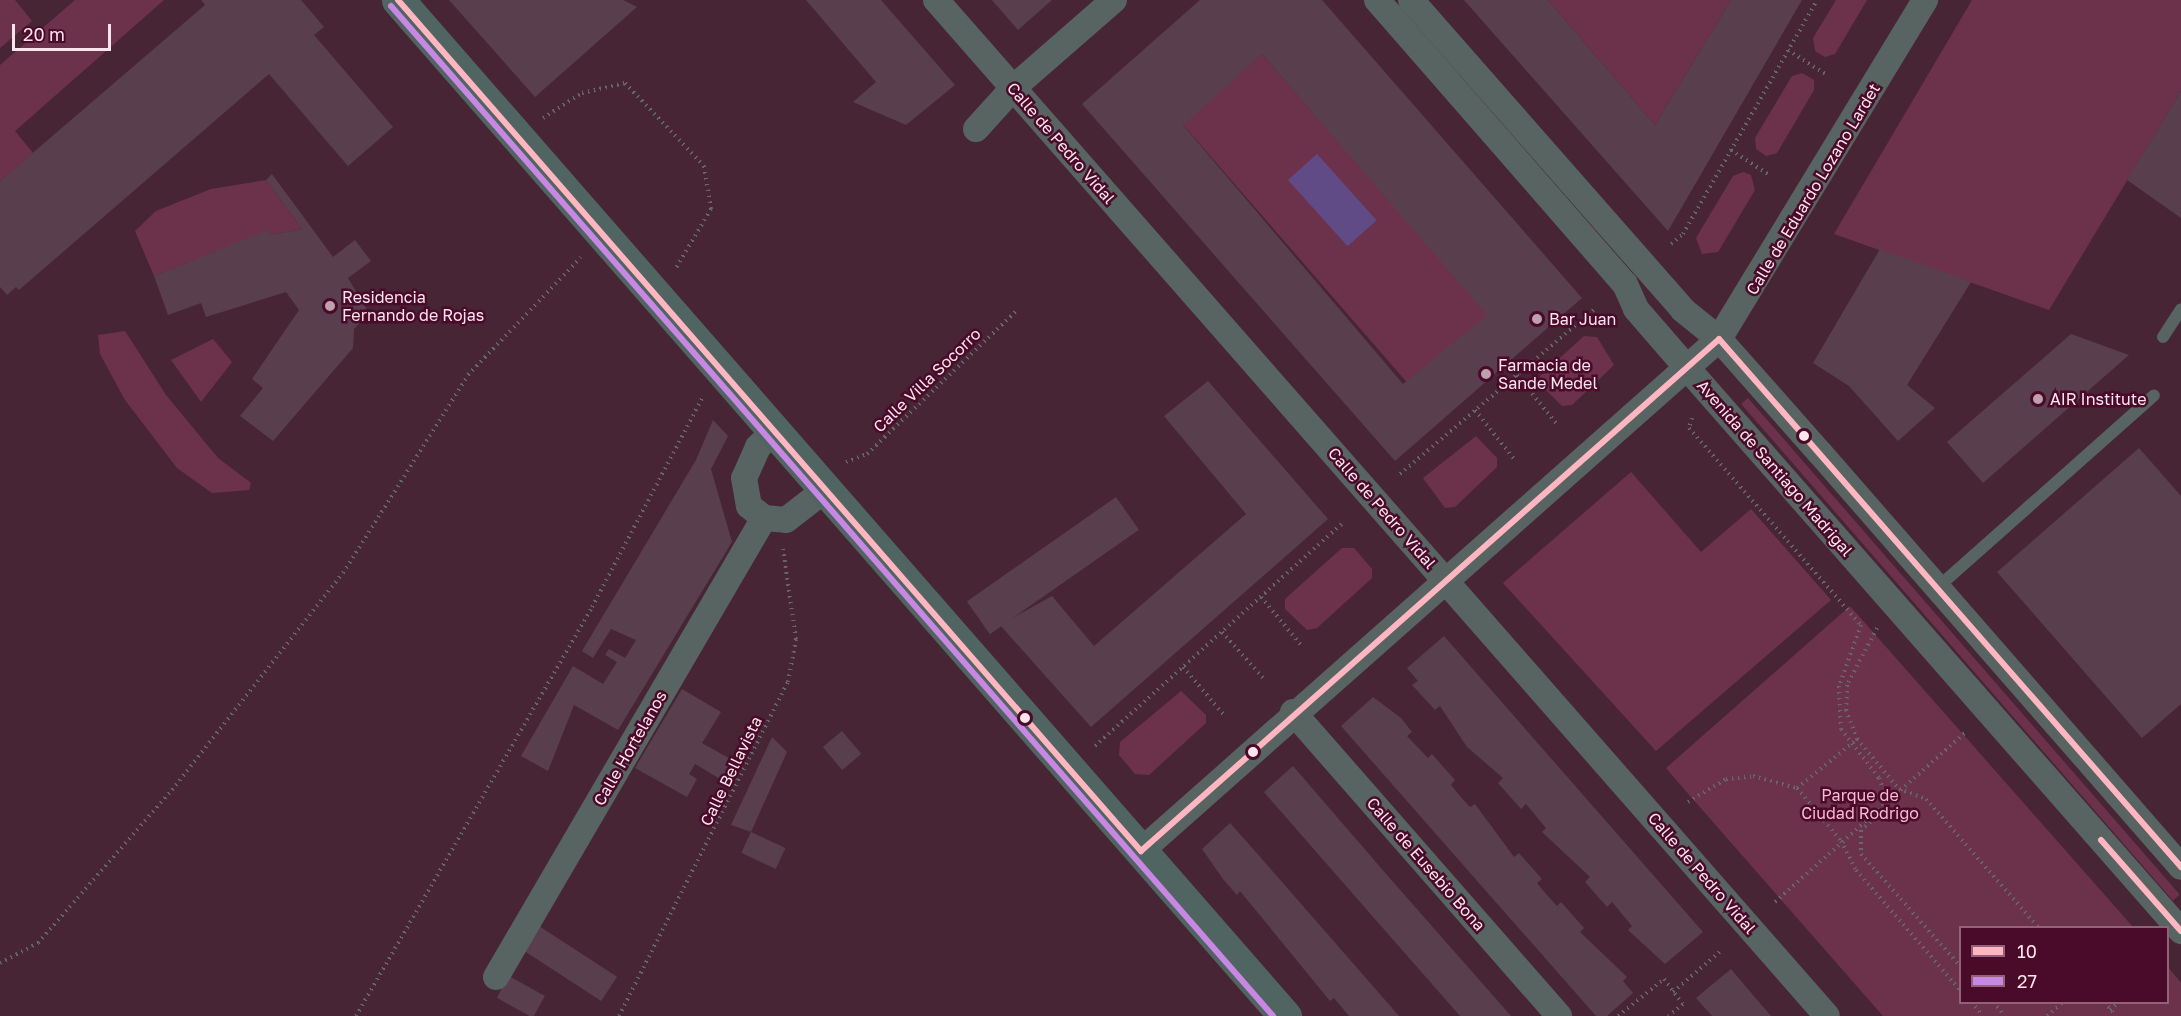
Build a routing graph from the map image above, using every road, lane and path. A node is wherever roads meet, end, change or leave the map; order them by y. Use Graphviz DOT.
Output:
graph roads {
  1 [pos="398,0"];
  2 [pos="936,0"];
  3 [pos="1114,0"];
  4 [pos="1377,0"];
  5 [pos="1411,0"];
  6 [pos="1817,0"];
  7 [pos="1925,0"];
  8 [pos="1788,50"];
  9 [pos="1827,75"];
  10 [pos="1013,88"];
  11 [pos="976,129"];
  12 [pos="519,139"];
  13 [pos="1731,150"];
  14 [pos="1768,174"];
  15 [pos="604,237"];
  16 [pos="1671,244"];
  17 [pos="654,293"];
  18 [pos="1596,308"];
  19 [pos="2181,309"];
  20 [pos="1016,311"];
  21 [pos="2163,337"];
  22 [pos="1719,339"];
  23 [pos="1688,369"];
  24 [pos="721,370"];
  25 [pos="1517,375"];
  26 [pos="2154,395"];
  27 [pos="1475,410"];
  28 [pos="1556,423"];
  29 [pos="774,431"];
  30 [pos="851,459"];
  31 [pos="1514,459"];
  32 [pos="1400,474"];
  33 [pos="826,489"];
  34 [pos="771,520"];
  35 [pos="1344,522"];
  36 [pos="1444,578"];
  37 [pos="1937,588"];
  38 [pos="1261,597"];
  39 [pos="1877,627"];
  40 [pos="1222,632"];
  41 [pos="1302,646"];
  42 [pos="1183,667"];
  43 [pos="1264,680"];
  44 [pos="1293,712"];
  45 [pos="1224,715"];
  46 [pos="1963,735"];
  47 [pos="1857,739"];
  48 [pos="1095,746"];
  49 [pos="1797,788"];
  50 [pos="1899,789"];
  51 [pos="1688,802"];
  52 [pos="1841,841"];
  53 [pos="1140,851"];
  54 [pos="2181,867"];
  55 [pos="1775,902"];
  56 [pos="2038,926"];
  57 [pos="2181,931"];
  58 [pos="1723,949"];
  59 [pos="0,963"];
  60 [pos="496,977"];
  61 [pos="1959,989"];
  62 [pos="1673,992"];
  63 [pos="1973,1004"];
  64 [pos="1995,1004"];
  65 [pos="2061,1004"];
  66 [pos="2106,1004"];
  67 [pos="2117,1004"];
  68 [pos="2110,1010"];
  69 [pos="356,1016"];
  70 [pos="619,1016"];
  71 [pos="1285,1016"];
  72 [pos="1559,1016"];
  73 [pos="1618,1016"];
  74 [pos="1668,1016"];
  75 [pos="1827,1016"];
  76 [pos="1983,1016"];
  77 [pos="2004,1016"];
  78 [pos="2047,1016"];
  79 [pos="2116,1016"];
  1 -- 12 [label="street"];
  2 -- 10 [label="street, Calle de Pedro Vidal"];
  3 -- 10 [label="street"];
  4 -- 23 [label="street, Avenida de Santiago Madrigal"];
  5 -- 22 [label="street"];
  6 -- 8 [label="path"];
  7 -- 22 [label="street, Calle de Eduardo Lozano Lardet"];
  8 -- 9 [label="path"];
  8 -- 13 [label="path"];
  10 -- 11 [label="street"];
  10 -- 36 [label="street, Calle de Pedro Vidal"];
  12 -- 15 [label="street"];
  12 -- 17 [label="path"];
  13 -- 14 [label="path"];
  13 -- 16 [label="path"];
  15 -- 17 [label="street"];
  15 -- 59 [label="path"];
  17 -- 24 [label="street"];
  18 -- 25 [label="path"];
  19 -- 21 [label="lane"];
  20 -- 30 [label="path, Calle Villa Socorro"];
  22 -- 23 [label="street, Calle de Eduardo Lozano Lardet"];
  22 -- 37 [label="street"];
  23 -- 36 [label="street, Calle de Eduardo Lozano Lardet"];
  23 -- 57 [label="street, Avenida de Santiago Madrigal"];
  24 -- 29 [label="street"];
  24 -- 69 [label="path"];
  25 -- 27 [label="path"];
  25 -- 28 [label="path"];
  26 -- 37 [label="lane"];
  27 -- 31 [label="path"];
  27 -- 32 [label="path"];
  29 -- 33 [label="street"];
  29 -- 34 [label="street"];
  33 -- 34 [label="street"];
  33 -- 53 [label="street"];
  34 -- 60 [label="street, Calle Hortelanos"];
  34 -- 70 [label="path, Calle Bellavista"];
  35 -- 38 [label="path"];
  36 -- 44 [label="street, Calle de Eduardo Lozano Lardet"];
  36 -- 75 [label="street, Calle de Pedro Vidal"];
  37 -- 54 [label="street"];
  38 -- 40 [label="path"];
  38 -- 41 [label="path"];
  39 -- 47 [label="path"];
  40 -- 42 [label="path"];
  40 -- 43 [label="path"];
  42 -- 45 [label="path"];
  42 -- 48 [label="path"];
  44 -- 53 [label="street, Calle de Eduardo Lozano Lardet"];
  44 -- 72 [label="street, Calle de Eusebio Bona"];
  46 -- 50 [label="path"];
  47 -- 49 [label="path"];
  47 -- 50 [label="path"];
  49 -- 51 [label="path"];
  49 -- 52 [label="path"];
  50 -- 52 [label="path"];
  50 -- 56 [label="path"];
  52 -- 55 [label="path"];
  52 -- 61 [label="path"];
  53 -- 71 [label="street"];
  58 -- 62 [label="path"];
  62 -- 73 [label="path"];
  62 -- 74 [label="path"];
  63 -- 76 [label="path"];
  64 -- 77 [label="path"];
  65 -- 78 [label="path"];
  66 -- 68 [label="path"];
  67 -- 68 [label="path"];
  68 -- 79 [label="path"];
}
